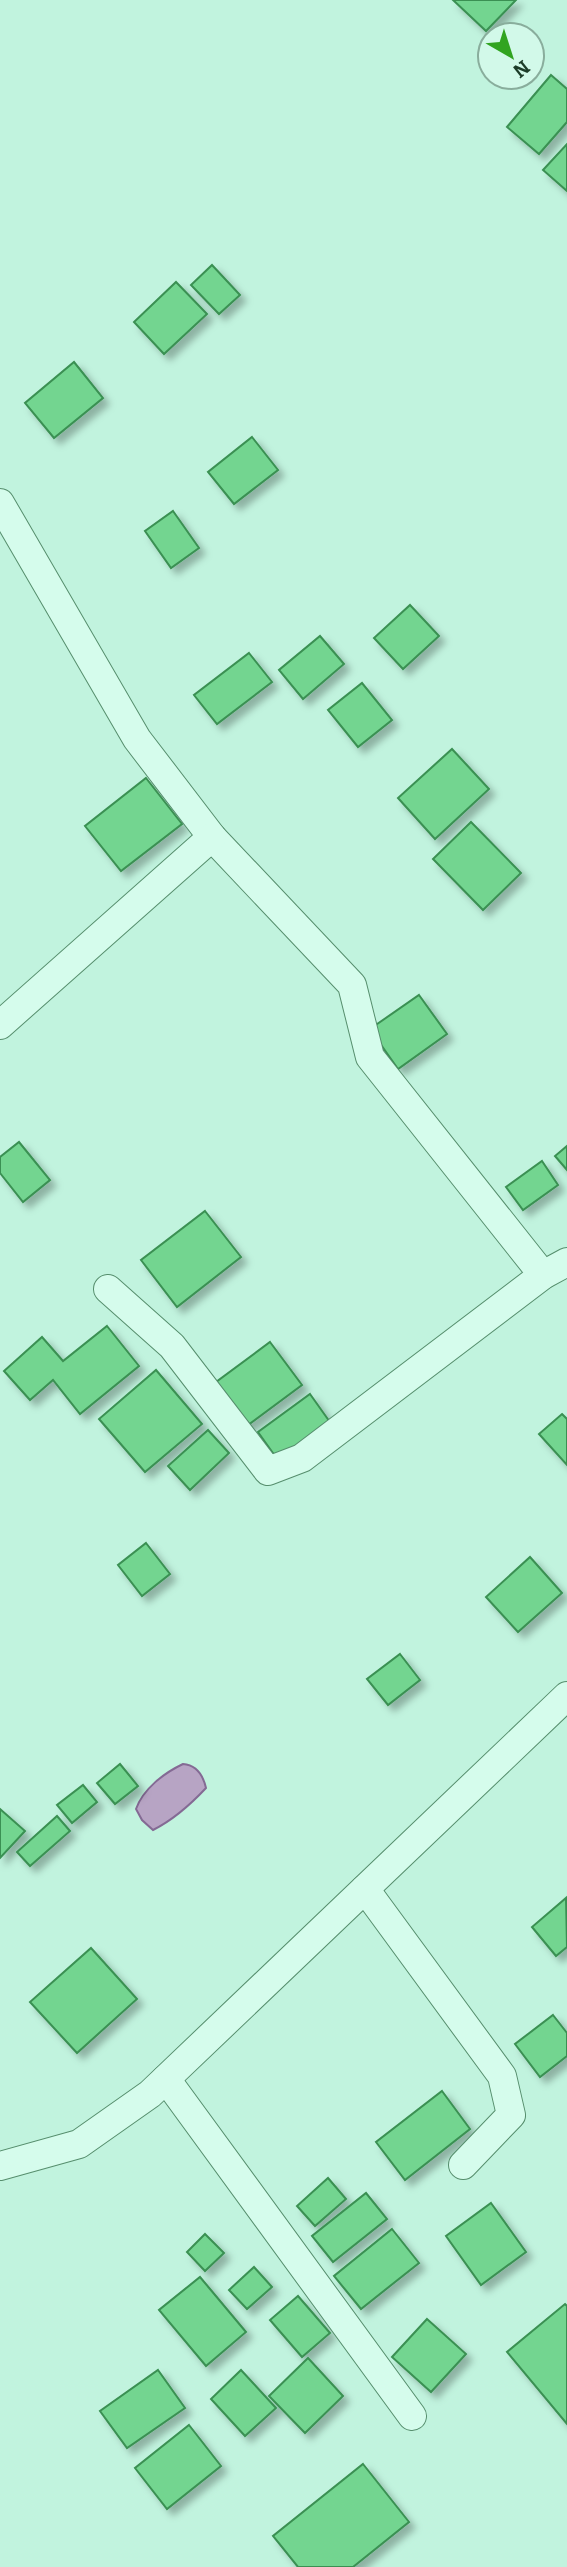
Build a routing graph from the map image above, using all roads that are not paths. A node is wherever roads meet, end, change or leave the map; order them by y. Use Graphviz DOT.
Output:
graph roads {
  1 [pos="0,503"];
  2 [pos="212,837"];
  3 [pos="0,1024"];
  4 [pos="555,1268"];
  5 [pos="108,1289"];
  6 [pos="567,1696"];
  7 [pos="365,1889"];
  8 [pos="166,2079"];
  9 [pos="463,2165"];
  10 [pos="0,2166"];
  11 [pos="412,2416"];
  1 -- 2 [label="street"];
  2 -- 3 [label="street"];
  2 -- 4 [label="street"];
  4 -- 5 [label="street"];
  6 -- 7 [label="street"];
  7 -- 8 [label="street"];
  7 -- 9 [label="street"];
  8 -- 10 [label="street"];
  8 -- 11 [label="street"];
}
